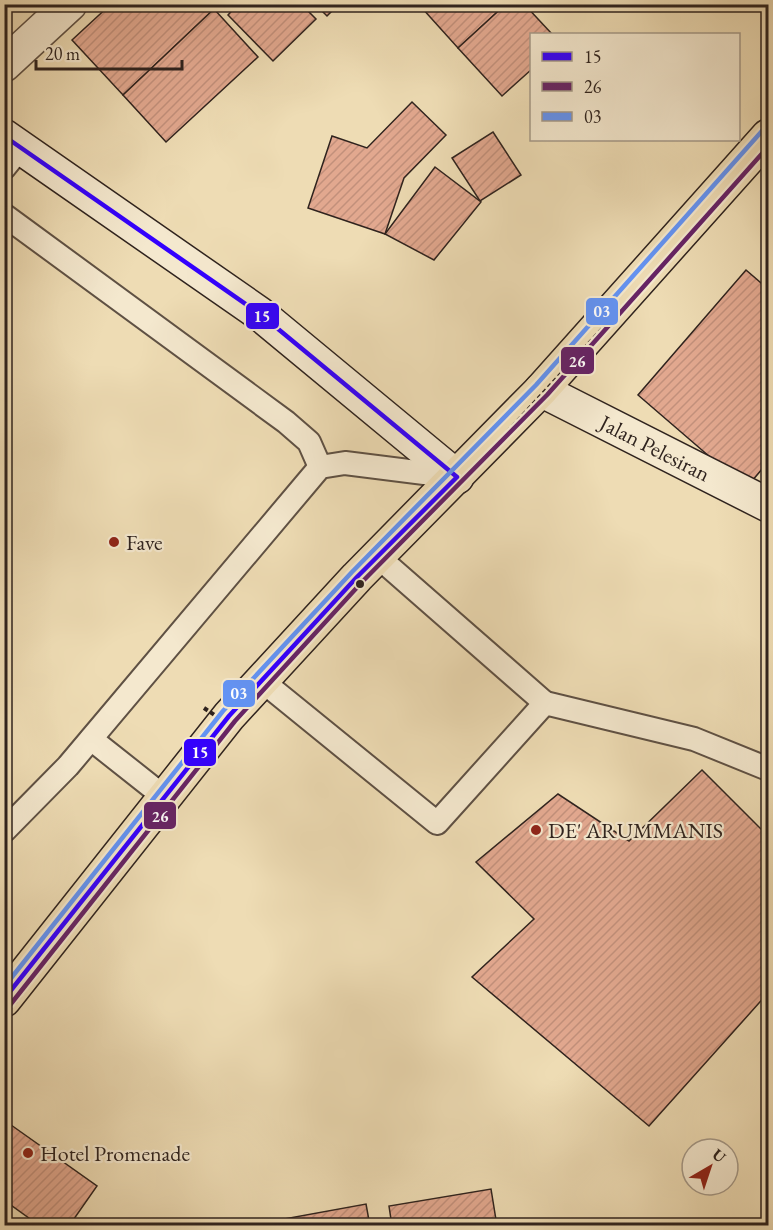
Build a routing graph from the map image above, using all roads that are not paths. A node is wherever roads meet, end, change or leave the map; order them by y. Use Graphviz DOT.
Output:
graph roads {
  1 [pos="70,4"];
  2 [pos="4,65"];
  3 [pos="768,135"];
  4 [pos="10,151"];
  5 [pos="4,215"];
  6 [pos="541,390"];
  7 [pos="320,467"];
  8 [pos="457,477"];
  9 [pos="768,505"];
  10 [pos="377,556"];
  11 [pos="261,680"];
  12 [pos="545,703"];
  13 [pos="91,739"];
  14 [pos="768,769"];
  15 [pos="163,796"];
  16 [pos="4,831"];
  17 [pos="4,1000"];
  1 -- 2 [label="street"];
  3 -- 6 [label="main road"];
  4 -- 8 [label="street"];
  5 -- 7 [label="lane"];
  6 -- 8 [label="main road"];
  6 -- 9 [label="street, Jalan Pelesiran"];
  7 -- 8 [label="lane"];
  7 -- 13 [label="lane"];
  8 -- 10 [label="main road"];
  10 -- 11 [label="main road"];
  10 -- 12 [label="lane"];
  11 -- 12 [label="lane"];
  11 -- 15 [label="main road"];
  12 -- 14 [label="lane"];
  13 -- 15 [label="lane"];
  13 -- 16 [label="lane"];
  15 -- 17 [label="main road"];
}
